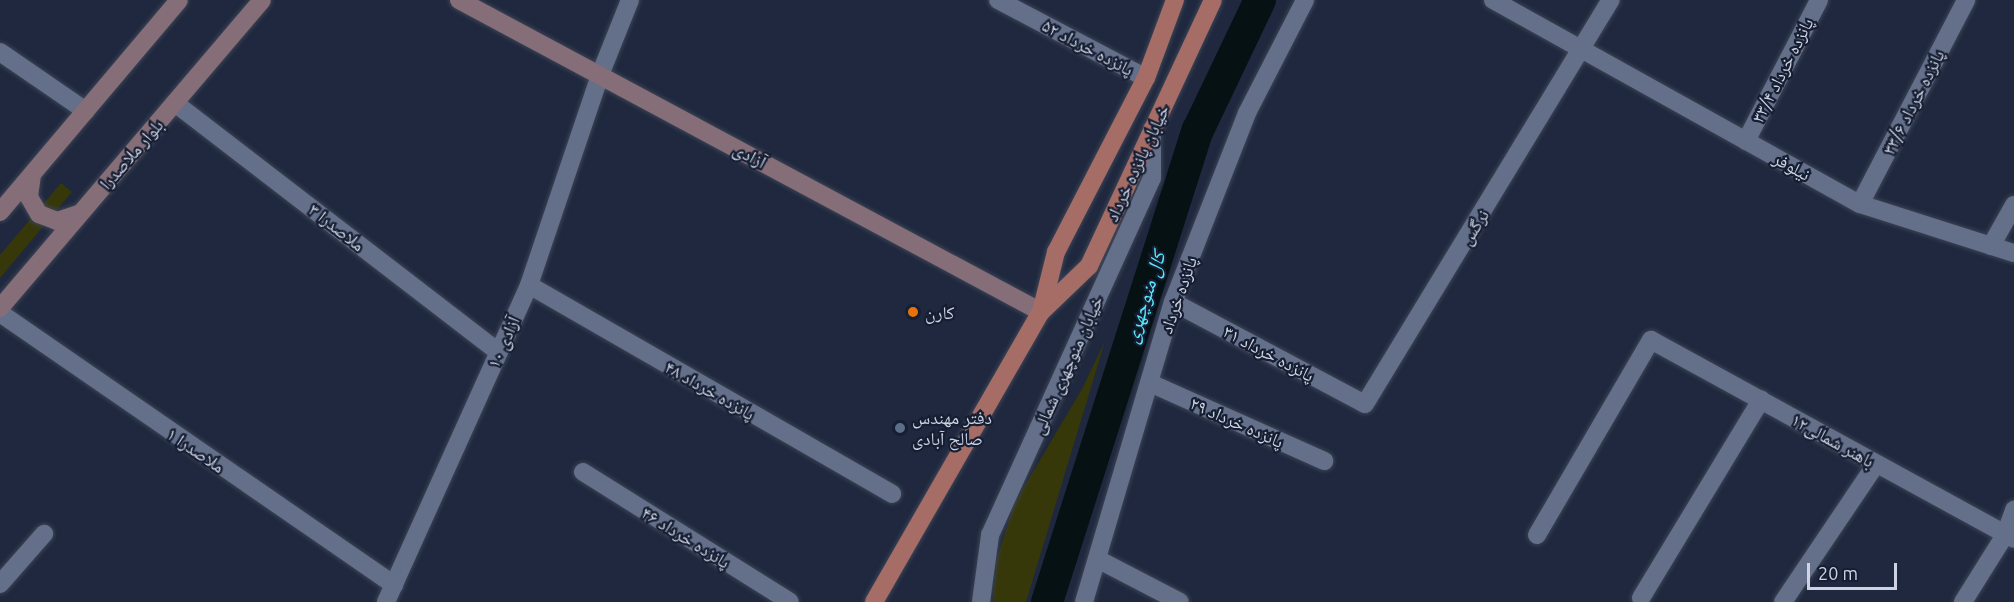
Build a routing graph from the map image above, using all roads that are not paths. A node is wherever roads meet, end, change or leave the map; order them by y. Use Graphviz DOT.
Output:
graph roads {
  1 [pos="180,0"];
  2 [pos="262,0"];
  3 [pos="459,0"];
  4 [pos="630,0"];
  5 [pos="998,0"];
  6 [pos="1175,0"];
  7 [pos="1213,0"];
  8 [pos="1305,0"];
  9 [pos="1493,0"];
  10 [pos="1611,0"];
  11 [pos="1819,0"];
  12 [pos="1966,0"];
  13 [pos="1582,51"];
  14 [pos="0,52"];
  15 [pos="600,75"];
  16 [pos="1146,78"];
  17 [pos="175,103"];
  18 [pos="86,111"];
  19 [pos="1152,129"];
  20 [pos="1746,141"];
  21 [pos="37,169"];
  22 [pos="3,204"];
  23 [pos="1860,204"];
  24 [pos="2014,205"];
  25 [pos="84,209"];
  26 [pos="1991,246"];
  27 [pos="2014,253"];
  28 [pos="529,285"];
  29 [pos="1173,302"];
  30 [pos="0,310"];
  31 [pos="1041,312"];
  32 [pos="498,352"];
  33 [pos="1150,383"];
  34 [pos="1761,400"];
  35 [pos="1365,404"];
  36 [pos="1324,461"];
  37 [pos="1876,464"];
  38 [pos="583,472"];
  39 [pos="892,494"];
  40 [pos="2014,510"];
  41 [pos="44,534"];
  42 [pos="1536,534"];
  43 [pos="2009,537"];
  44 [pos="1099,560"];
  45 [pos="0,584"];
  46 [pos="390,594"];
  47 [pos="1641,598"];
  48 [pos="877,601"];
  49 [pos="790,602"];
  50 [pos="981,602"];
  51 [pos="1084,602"];
  52 [pos="1180,602"];
  53 [pos="1783,602"];
  54 [pos="1963,602"];
  1 -- 18 [label="main road"];
  2 -- 17 [label="main road, بلوار ملاصدرا"];
  3 -- 15 [label="main road, آزادی"];
  4 -- 15 [label="street, آزادی ۱۰"];
  5 -- 16 [label="street, پانزده خرداد ۵۲"];
  6 -- 16 [label="main road, خیابان پانزده خرداد"];
  7 -- 19 [label="main road, خیابان پانزده خرداد"];
  8 -- 29 [label="street, پانزده خرداد"];
  9 -- 13 [label="street, نیلوفر"];
  10 -- 13 [label="street, نرگس"];
  11 -- 20 [label="street, پانزده خرداد ۳۳/۴"];
  12 -- 23 [label="street, پانزده خرداد ۳۳/۶"];
  13 -- 20 [label="street, نیلوفر"];
  13 -- 35 [label="street, نرگس"];
  14 -- 18 [label="street"];
  15 -- 28 [label="street, آزادی ۱۰"];
  15 -- 31 [label="main road, آزادی"];
  16 -- 31 [label="main road, خیابان پانزده خرداد"];
  17 -- 25 [label="main road, بلوار ملاصدرا"];
  17 -- 32 [label="street, ملاصدرا ۳"];
  18 -- 21 [label="main road"];
  19 -- 31 [label="main road, خیابان پانزده خرداد"];
  19 -- 50 [label="street, خیابان منوچهری شمالی"];
  20 -- 23 [label="street, نیلوفر"];
  21 -- 22 [label="main road"];
  21 -- 25 [label="main road"];
  23 -- 26 [label="street, نیلوفر"];
  24 -- 26 [label="street"];
  25 -- 30 [label="main road, بلوار ملاصدرا"];
  26 -- 27 [label="street, نیلوفر"];
  28 -- 32 [label="street, آزادی ۱۰"];
  28 -- 39 [label="street, پانزده خرداد ۴۸"];
  29 -- 33 [label="street, پانزده خرداد"];
  29 -- 35 [label="street, پانزده خرداد ۳۱"];
  30 -- 46 [label="street, ملاصدرا ۱"];
  31 -- 48 [label="main road, خیابان پانزده خرداد"];
  32 -- 46 [label="street, آزادی ۱۰"];
  33 -- 36 [label="street, پانزده خرداد ۲۹"];
  33 -- 44 [label="street, پانزده خرداد"];
  34 -- 37 [label="street, باهنر شمالی۱۲"];
  34 -- 42 [label="street, باهنر شمالی۱۲"];
  34 -- 47 [label="street"];
  37 -- 43 [label="street, باهنر شمالی۱۲"];
  37 -- 53 [label="street"];
  38 -- 49 [label="street, پانزده خرداد ۴۶"];
  40 -- 43 [label="street"];
  41 -- 45 [label="street"];
  43 -- 54 [label="street"];
  44 -- 51 [label="street, پانزده خرداد"];
  44 -- 52 [label="street"];
}
